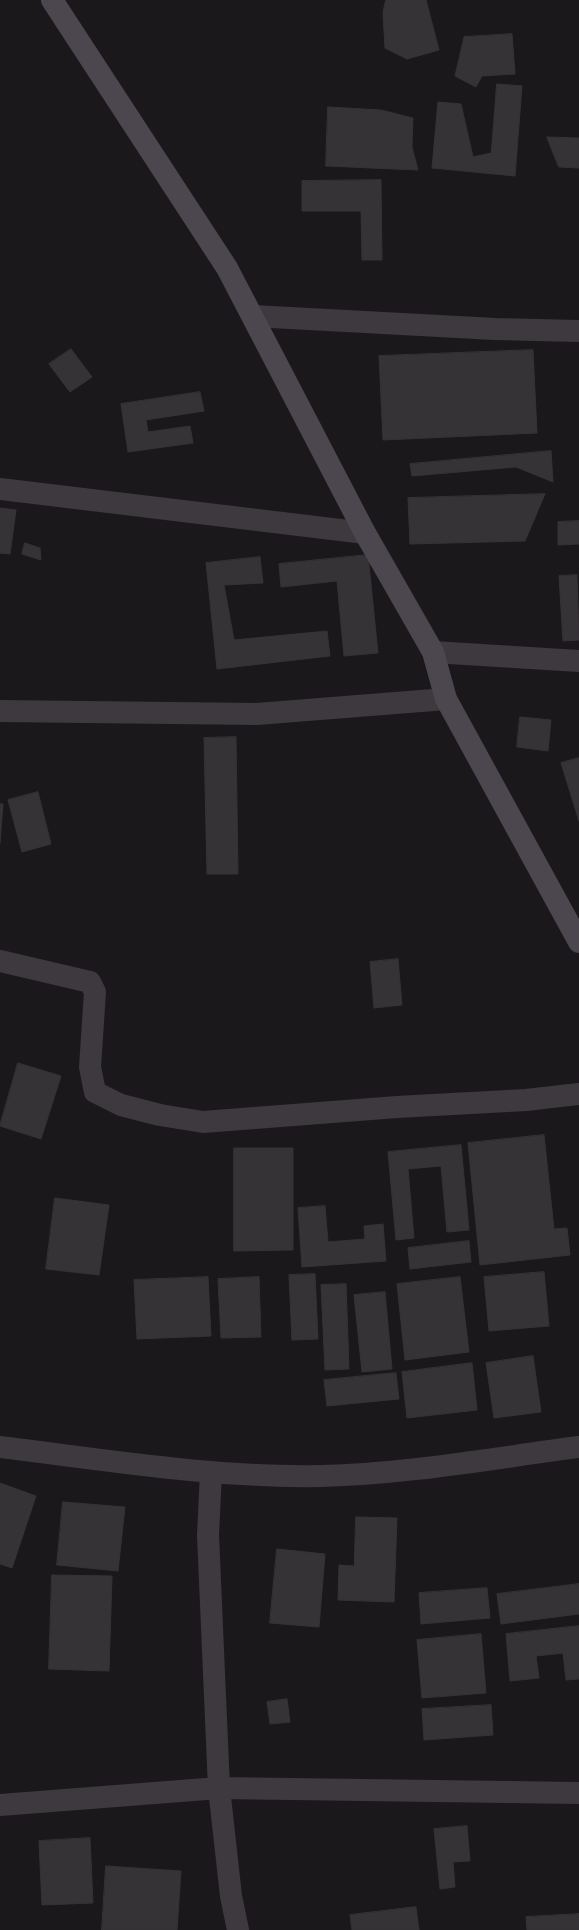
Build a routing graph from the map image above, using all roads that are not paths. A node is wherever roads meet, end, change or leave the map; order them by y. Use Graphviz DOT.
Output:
graph roads {
  1 [pos="52,0"];
  2 [pos="253,316"];
  3 [pos="579,331"];
  4 [pos="0,489"];
  5 [pos="365,534"];
  6 [pos="433,652"];
  7 [pos="579,661"];
  8 [pos="446,699"];
  9 [pos="0,711"];
  10 [pos="579,942"];
  11 [pos="0,961"];
  12 [pos="579,1094"];
  13 [pos="0,1447"];
  14 [pos="579,1448"];
  15 [pos="211,1472"];
  16 [pos="219,1788"];
  17 [pos="579,1793"];
  18 [pos="0,1805"];
  19 [pos="238,1930"];
  1 -- 2 [label="street"];
  2 -- 3 [label="street"];
  2 -- 5 [label="street"];
  4 -- 5 [label="street"];
  5 -- 6 [label="street"];
  6 -- 7 [label="street"];
  6 -- 8 [label="street"];
  8 -- 9 [label="street"];
  8 -- 10 [label="street"];
  11 -- 12 [label="street"];
  13 -- 15 [label="street"];
  14 -- 15 [label="street"];
  15 -- 16 [label="street"];
  16 -- 17 [label="street"];
  16 -- 18 [label="street"];
  16 -- 19 [label="street"];
}
